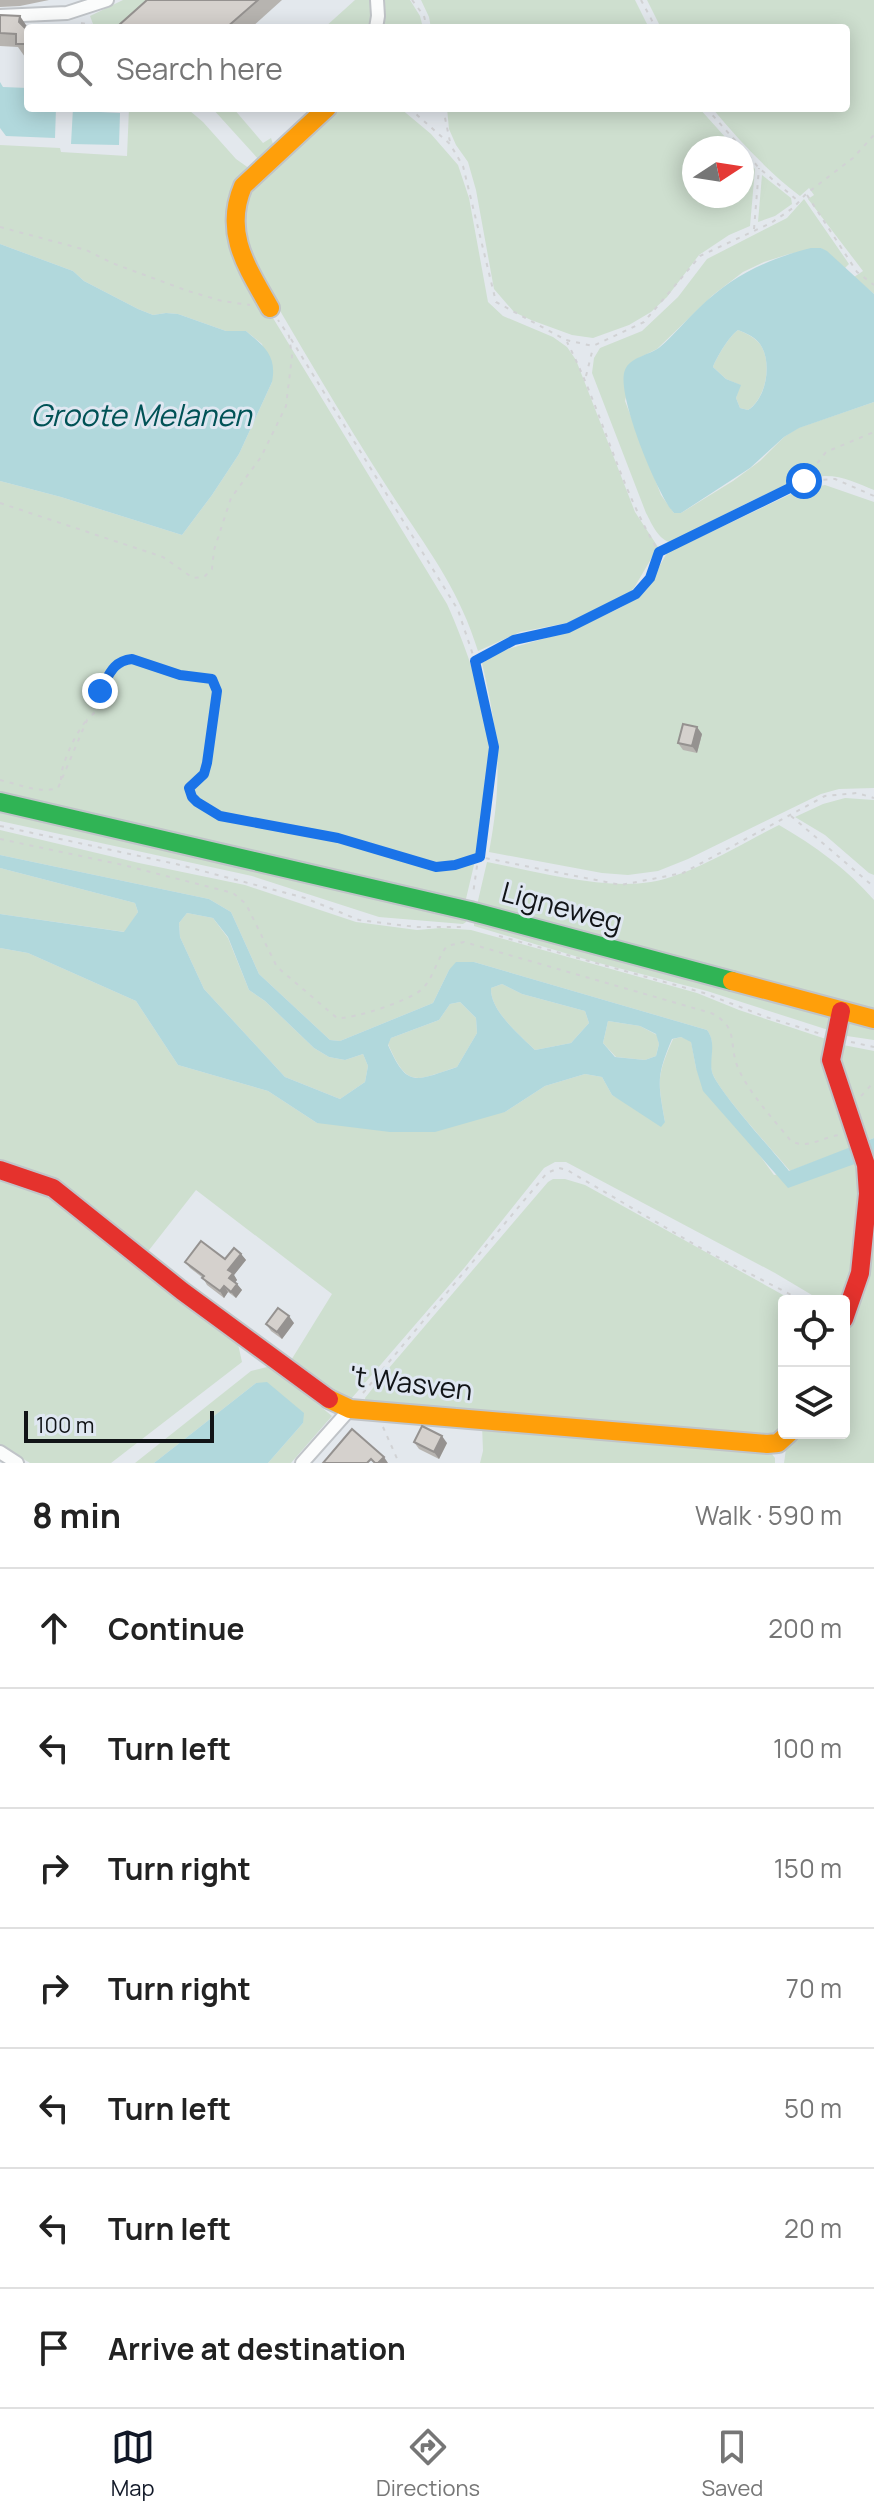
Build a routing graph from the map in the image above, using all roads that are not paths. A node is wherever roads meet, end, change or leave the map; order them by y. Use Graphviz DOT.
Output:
graph roads {
  1 [pos="107,0"];
  2 [pos="377,0"];
  3 [pos="0,16"];
  4 [pos="377,24"];
  5 [pos="323,112"];
  6 [pos="270,308"];
  7 [pos="0,802"];
  8 [pos="841,1011"];
  9 [pos="874,1019"];
  10 [pos="0,1170"];
  11 [pos="850,1302"];
  12 [pos="350,1409"];
  13 [pos="782,1439"];
  14 [pos="0,1452"];
  15 [pos="17,1463"];
  16 [pos="302,1463"];
  1 -- 3 [label="street"];
  2 -- 4 [label="street"];
  5 -- 6 [label="street"];
  7 -- 8 [label="street, Ligneweg"];
  8 -- 9 [label="street, Ligneweg"];
  8 -- 11 [label="street"];
  10 -- 12 [label="street, 't Wasven"];
  12 -- 13 [label="street, 't Wasven"];
  12 -- 16 [label="street"];
  14 -- 15 [label="street"];
}
